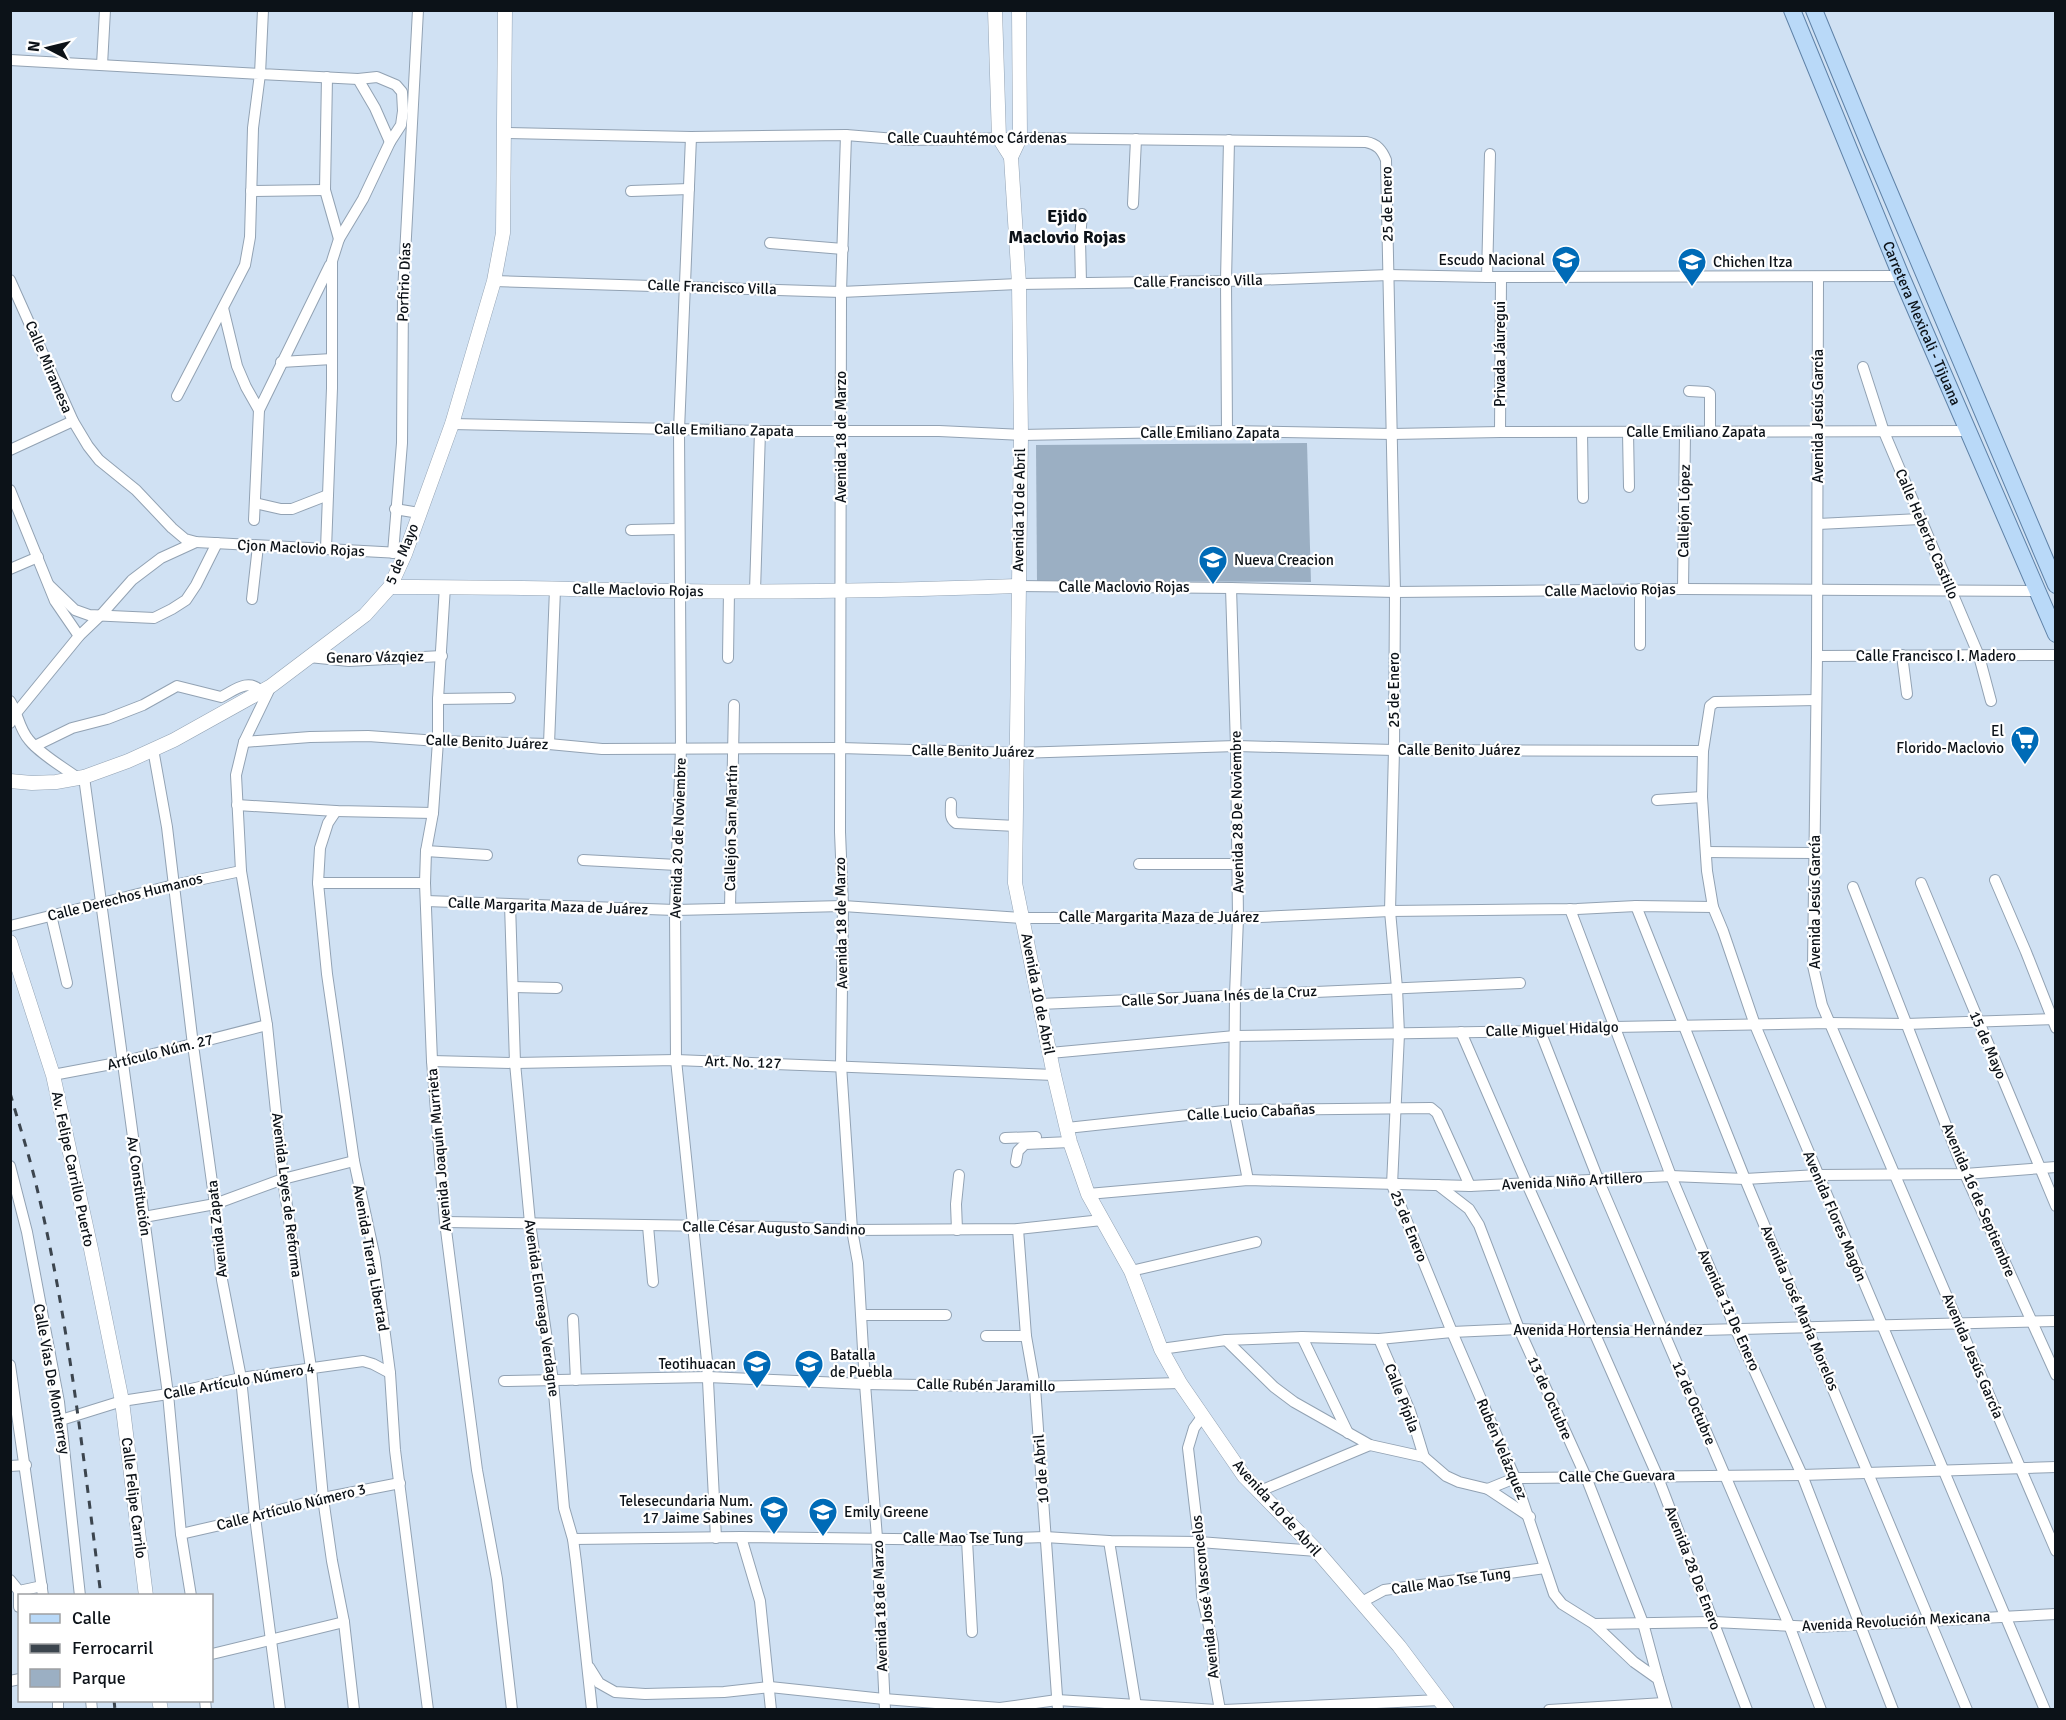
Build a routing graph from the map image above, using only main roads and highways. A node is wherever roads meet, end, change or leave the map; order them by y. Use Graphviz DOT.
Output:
graph roads {
  1 [pos="1792,10"];
  2 [pos="1814,10"];
  3 [pos="2055,585"];
  4 [pos="2055,634"];
  1 -- 4 [label="main road, Carretera Mexicali - Tijuana"];
  2 -- 3 [label="main road, Carretera Mexicali - Tijuana"];
}
